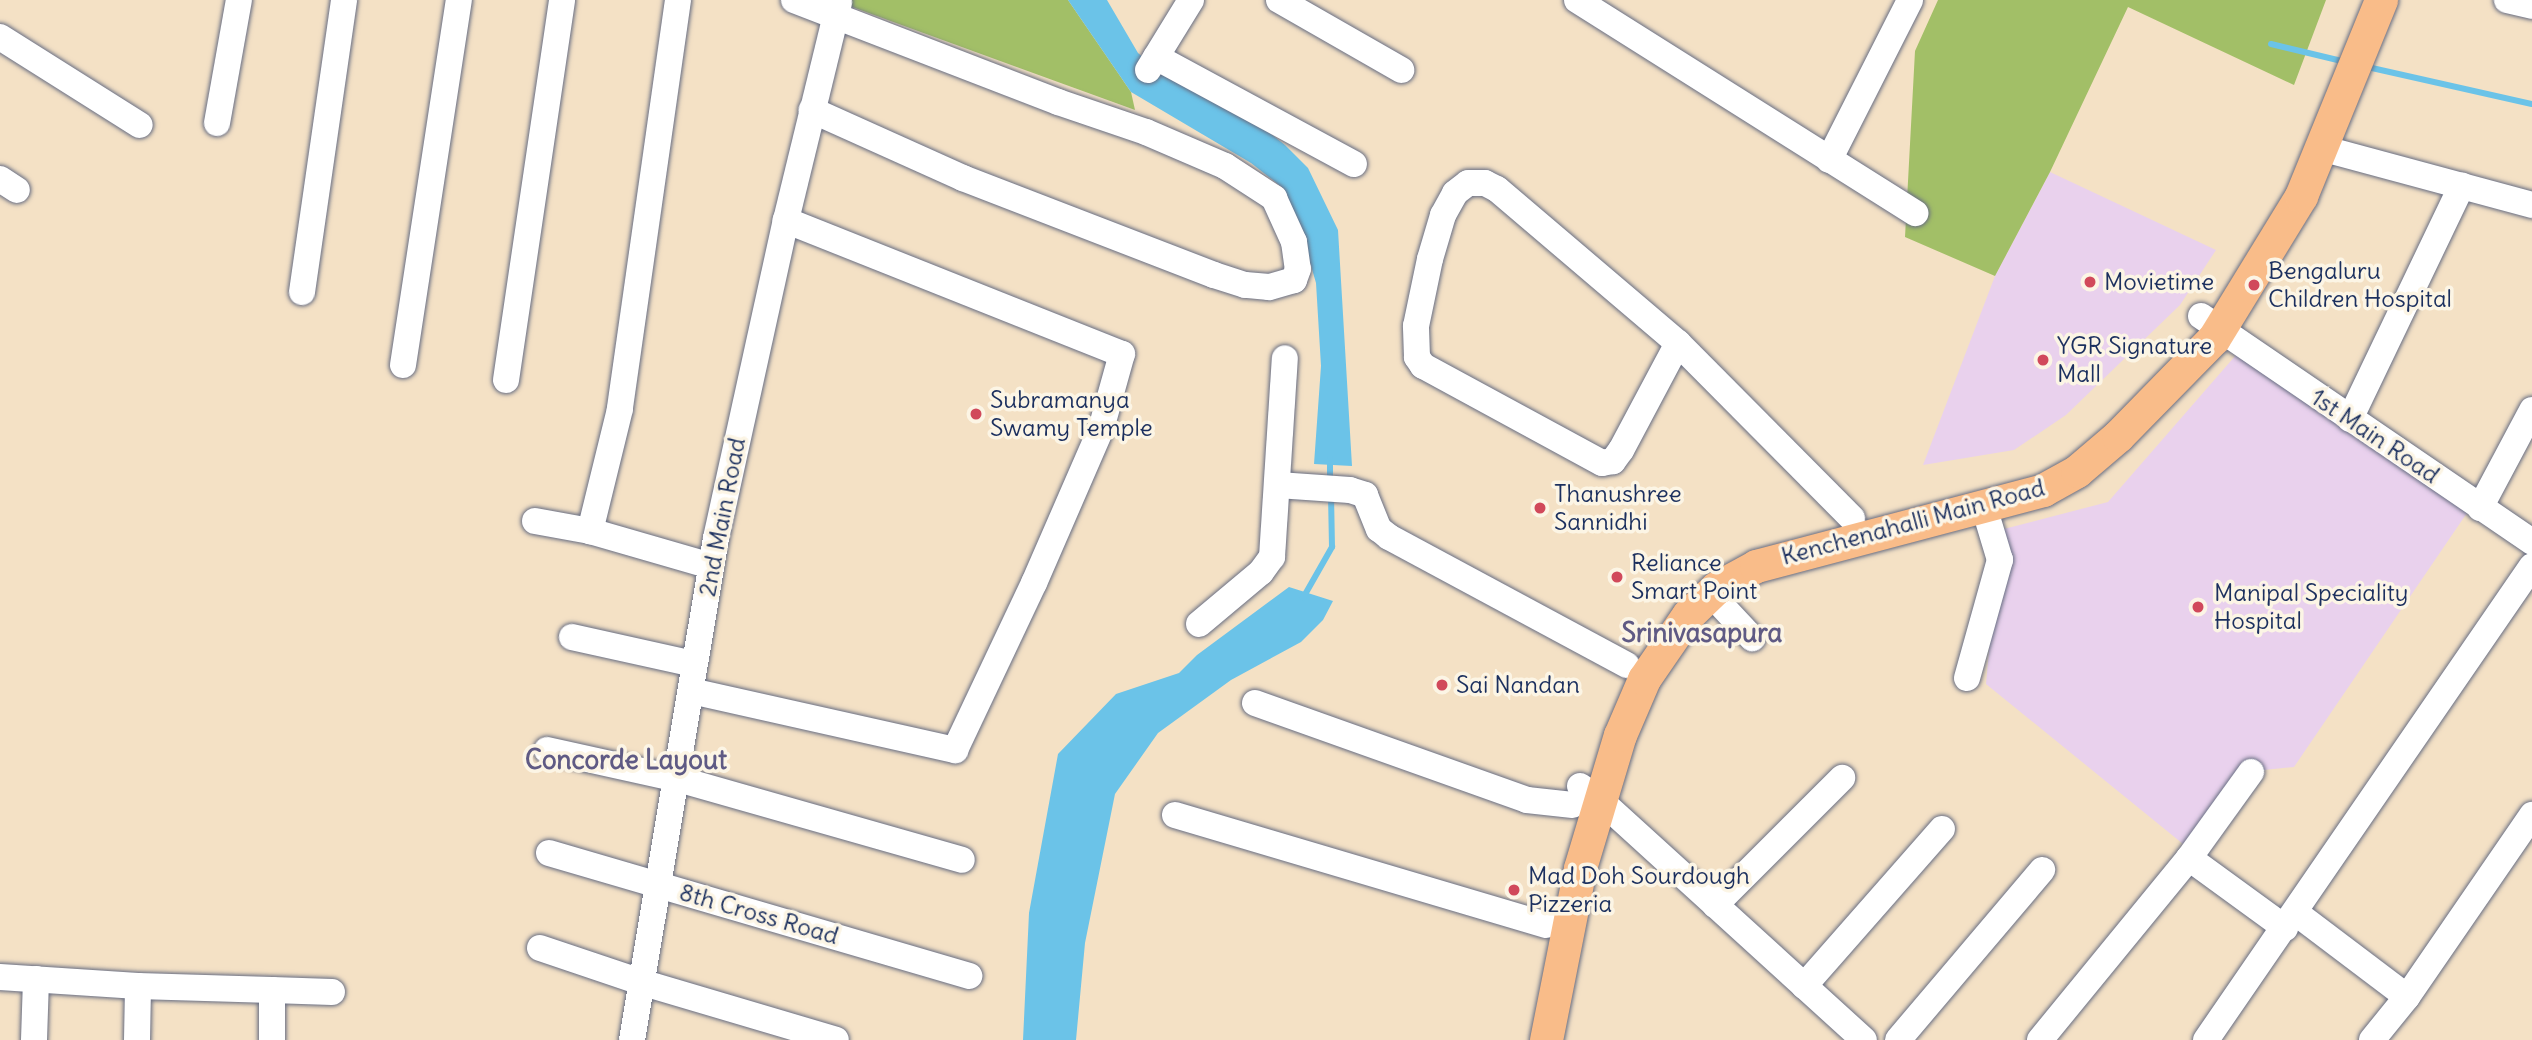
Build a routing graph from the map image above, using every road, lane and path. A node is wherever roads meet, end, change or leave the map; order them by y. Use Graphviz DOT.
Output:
graph roads {
  1 [pos="239,0"];
  2 [pos="344,0"];
  3 [pos="459,0"];
  4 [pos="562,0"];
  5 [pos="678,0"];
  6 [pos="794,0"];
  7 [pos="1191,0"];
  8 [pos="1279,0"];
  9 [pos="1577,0"];
  10 [pos="1910,0"];
  11 [pos="2357,0"];
  12 [pos="2381,0"];
  13 [pos="2507,0"];
  14 [pos="2532,6"];
  15 [pos="838,8"];
  16 [pos="0,37"];
  17 [pos="1401,70"];
  18 [pos="812,110"];
  19 [pos="217,123"];
  20 [pos="140,125"];
  21 [pos="2321,148"];
  22 [pos="1829,160"];
  23 [pos="1354,164"];
  24 [pos="2462,185"];
  25 [pos="2532,205"];
  26 [pos="1915,213"];
  27 [pos="786,220"];
  28 [pos="302,292"];
  29 [pos="2210,323"];
  30 [pos="1678,343"];
  31 [pos="1285,358"];
  32 [pos="402,365"];
  33 [pos="506,380"];
  34 [pos="2532,410"];
  35 [pos="2350,419"];
  36 [pos="1278,485"];
  37 [pos="1984,507"];
  38 [pos="2480,508"];
  39 [pos="1852,519"];
  40 [pos="535,521"];
  41 [pos="590,531"];
  42 [pos="2532,542"];
  43 [pos="711,566"];
  44 [pos="2532,566"];
  45 [pos="1710,593"];
  46 [pos="1199,624"];
  47 [pos="572,637"];
  48 [pos="1752,638"];
  49 [pos="694,664"];
  50 [pos="1627,665"];
  51 [pos="1967,678"];
  52 [pos="691,691"];
  53 [pos="1255,703"];
  54 [pos="547,750"];
  55 [pos="2251,772"];
  56 [pos="1842,778"];
  57 [pos="678,779"];
  58 [pos="1584,797"];
  59 [pos="1175,815"];
  60 [pos="2532,815"];
  61 [pos="1942,829"];
  62 [pos="549,853"];
  63 [pos="2189,858"];
  64 [pos="962,860"];
  65 [pos="2042,870"];
  66 [pos="660,885"];
  67 [pos="1715,905"];
  68 [pos="2291,921"];
  69 [pos="1546,925"];
  70 [pos="540,948"];
  71 [pos="969,976"];
  72 [pos="0,977"];
  73 [pos="36,979"];
  74 [pos="644,983"];
  75 [pos="138,986"];
  76 [pos="1804,986"];
  77 [pos="272,990"];
  78 [pos="332,992"];
  79 [pos="2407,997"];
  80 [pos="760,1029"];
  81 [pos="34,1040"];
  82 [pos="136,1040"];
  83 [pos="272,1040"];
  84 [pos="632,1040"];
  85 [pos="836,1040"];
  86 [pos="1523,1040"];
  87 [pos="1546,1040"];
  88 [pos="1864,1040"];
  89 [pos="1898,1040"];
  90 [pos="2040,1040"];
  91 [pos="2206,1040"];
  92 [pos="2372,1040"];
  1 -- 19 [label="street"];
  2 -- 28 [label="street"];
  3 -- 32 [label="street"];
  4 -- 33 [label="street"];
  5 -- 41 [label="street"];
  6 -- 15 [label="street"];
  7 -- 23 [label="street"];
  8 -- 17 [label="street"];
  9 -- 22 [label="street"];
  10 -- 22 [label="street"];
  11 -- 29 [label="main road, Kenchenahalli Main Road"];
  12 -- 21 [label="main road, Kenchenahalli Main Road"];
  13 -- 14 [label="street"];
  15 -- 18 [label="street, 2nd Main Road"];
  15 -- 18 [label="street"];
  16 -- 20 [label="street"];
  18 -- 27 [label="street, 2nd Main Road"];
  21 -- 24 [label="street"];
  21 -- 29 [label="main road, Kenchenahalli Main Road"];
  22 -- 26 [label="street"];
  24 -- 25 [label="street"];
  24 -- 35 [label="street"];
  27 -- 43 [label="street, 2nd Main Road"];
  27 -- 52 [label="street"];
  29 -- 35 [label="street, 1st Main Road"];
  29 -- 37 [label="main road, Kenchenahalli Main Road"];
  29 -- 39 [label="main road, Kenchenahalli Main Road"];
  30 -- 30 [label="street"];
  30 -- 39 [label="street"];
  31 -- 36 [label="street"];
  34 -- 38 [label="street"];
  35 -- 38 [label="street, 1st Main Road"];
  36 -- 46 [label="street"];
  36 -- 50 [label="street"];
  37 -- 45 [label="main road, Kenchenahalli Main Road"];
  37 -- 51 [label="street"];
  38 -- 42 [label="street, 1st Main Road"];
  39 -- 50 [label="main road, Kenchenahalli Main Road"];
  40 -- 41 [label="street"];
  41 -- 43 [label="street"];
  43 -- 49 [label="street, 2nd Main Road"];
  44 -- 68 [label="street"];
  45 -- 48 [label="street"];
  45 -- 58 [label="main road, Kenchenahalli Main Road"];
  47 -- 49 [label="street"];
  49 -- 52 [label="street, 2nd Main Road"];
  50 -- 58 [label="main road, Kenchenahalli Main Road"];
  52 -- 57 [label="street, 2nd Main Road"];
  53 -- 58 [label="street"];
  54 -- 57 [label="street"];
  55 -- 63 [label="street"];
  56 -- 67 [label="street"];
  57 -- 64 [label="street"];
  57 -- 66 [label="street, 2nd Main Road"];
  58 -- 67 [label="street"];
  58 -- 69 [label="main road, Kenchenahalli Main Road"];
  58 -- 87 [label="main road, Kenchenahalli Main Road"];
  59 -- 69 [label="street"];
  60 -- 79 [label="street"];
  61 -- 76 [label="street"];
  62 -- 66 [label="street, 8th Cross Road"];
  63 -- 68 [label="street"];
  63 -- 90 [label="street"];
  65 -- 89 [label="street"];
  66 -- 71 [label="street, 8th Cross Road"];
  66 -- 74 [label="street, 2nd Main Road"];
  67 -- 76 [label="street"];
  68 -- 79 [label="street"];
  68 -- 91 [label="street"];
  69 -- 86 [label="main road, Kenchenahalli Main Road"];
  70 -- 74 [label="street"];
  72 -- 73 [label="street"];
  73 -- 75 [label="street"];
  73 -- 81 [label="street"];
  74 -- 80 [label="street"];
  74 -- 84 [label="street, 2nd Main Road"];
  75 -- 77 [label="street"];
  75 -- 82 [label="street"];
  76 -- 88 [label="street"];
  77 -- 78 [label="street"];
  77 -- 83 [label="street"];
  79 -- 92 [label="street"];
  80 -- 85 [label="street"];
}
